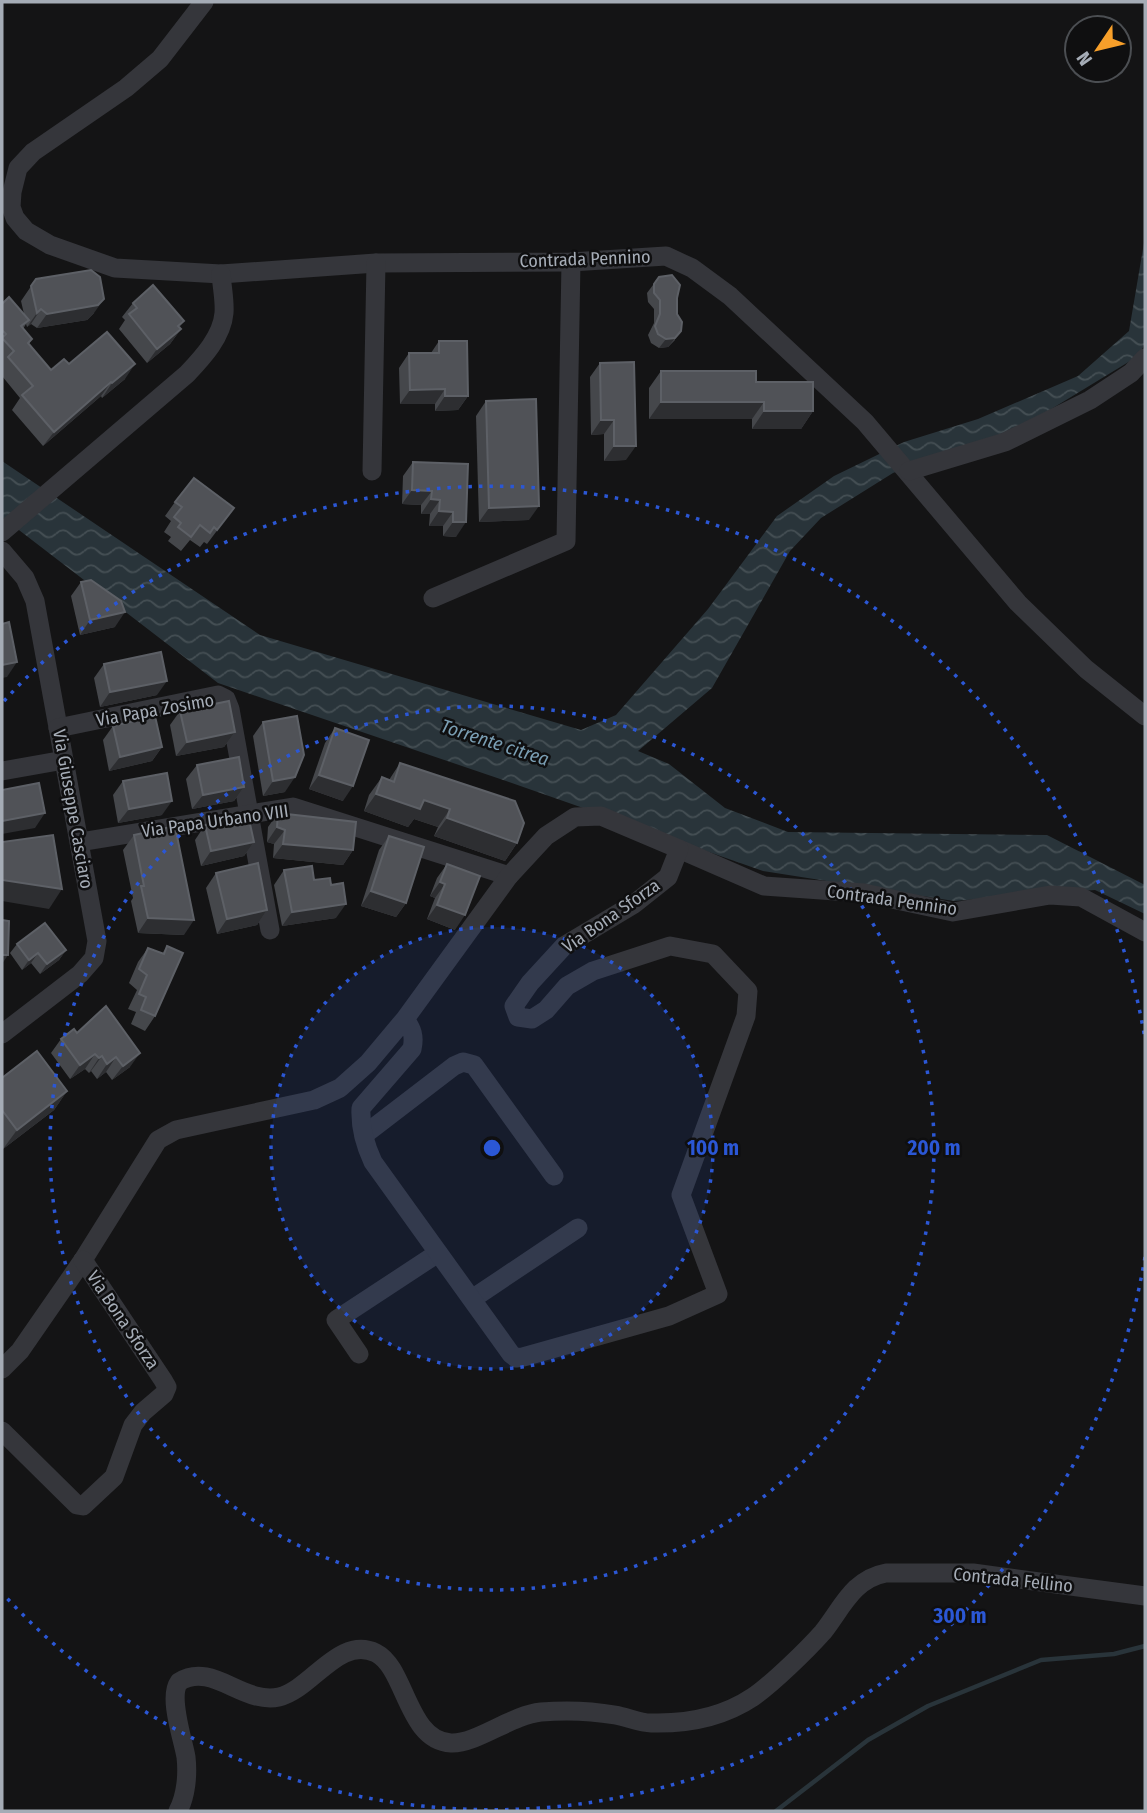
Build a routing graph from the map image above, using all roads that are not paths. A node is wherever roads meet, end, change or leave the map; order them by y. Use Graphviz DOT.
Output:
graph roads {
  1 [pos="204,2"];
  2 [pos="571,262"];
  3 [pos="376,263"];
  4 [pos="221,274"];
  5 [pos="1145,358"];
  6 [pos="372,471"];
  7 [pos="909,471"];
  8 [pos="6,528"];
  9 [pos="2,551"];
  10 [pos="433,598"];
  11 [pos="1145,716"];
  12 [pos="58,728"];
  13 [pos="64,760"];
  14 [pos="2,771"];
  15 [pos="249,813"];
  16 [pos="80,842"];
  17 [pos="679,849"];
  18 [pos="509,876"];
  19 [pos="270,930"];
  20 [pos="1145,932"];
  21 [pos="405,1019"];
  22 [pos="2,1034"];
  23 [pos="364,1135"];
  24 [pos="554,1176"];
  25 [pos="578,1228"];
  26 [pos="438,1253"];
  27 [pos="83,1261"];
  28 [pos="472,1299"];
  29 [pos="359,1354"];
  30 [pos="2,1369"];
  31 [pos="2,1431"];
  32 [pos="1145,1596"];
  33 [pos="178,1811"];
  1 -- 4 [label="street, Contrada Pennino"];
  2 -- 3 [label="street, Contrada Pennino"];
  2 -- 7 [label="street, Contrada Pennino"];
  2 -- 10 [label="street"];
  3 -- 4 [label="street, Contrada Pennino"];
  3 -- 6 [label="street"];
  4 -- 8 [label="street"];
  5 -- 7 [label="street"];
  7 -- 11 [label="street, Contrada Pennino"];
  9 -- 12 [label="street, Via Giuseppe Casciaro"];
  12 -- 13 [label="street, Via Giuseppe Casciaro"];
  12 -- 15 [label="street, Via Papa Zosimo"];
  13 -- 14 [label="street"];
  13 -- 16 [label="street, Via Giuseppe Casciaro"];
  15 -- 16 [label="street, Via Papa Urbano VIII"];
  15 -- 18 [label="street, Via Papa Urbano VIII"];
  15 -- 19 [label="street, Via Papa Zosimo"];
  16 -- 22 [label="street, Via Giuseppe Casciaro"];
  17 -- 18 [label="street, Via Bona Sforza"];
  17 -- 20 [label="street, Contrada Pennino"];
  17 -- 28 [label="street, Via Bona Sforza"];
  18 -- 21 [label="street, Via Bona Sforza"];
  21 -- 23 [label="street"];
  21 -- 27 [label="street, Via Bona Sforza"];
  23 -- 24 [label="street"];
  23 -- 26 [label="street"];
  25 -- 28 [label="street"];
  26 -- 28 [label="street"];
  26 -- 29 [label="street"];
  27 -- 30 [label="street, Via Bona Sforza"];
  27 -- 31 [label="street, Via Bona Sforza"];
  32 -- 33 [label="street, Contrada Fellino"];
}
